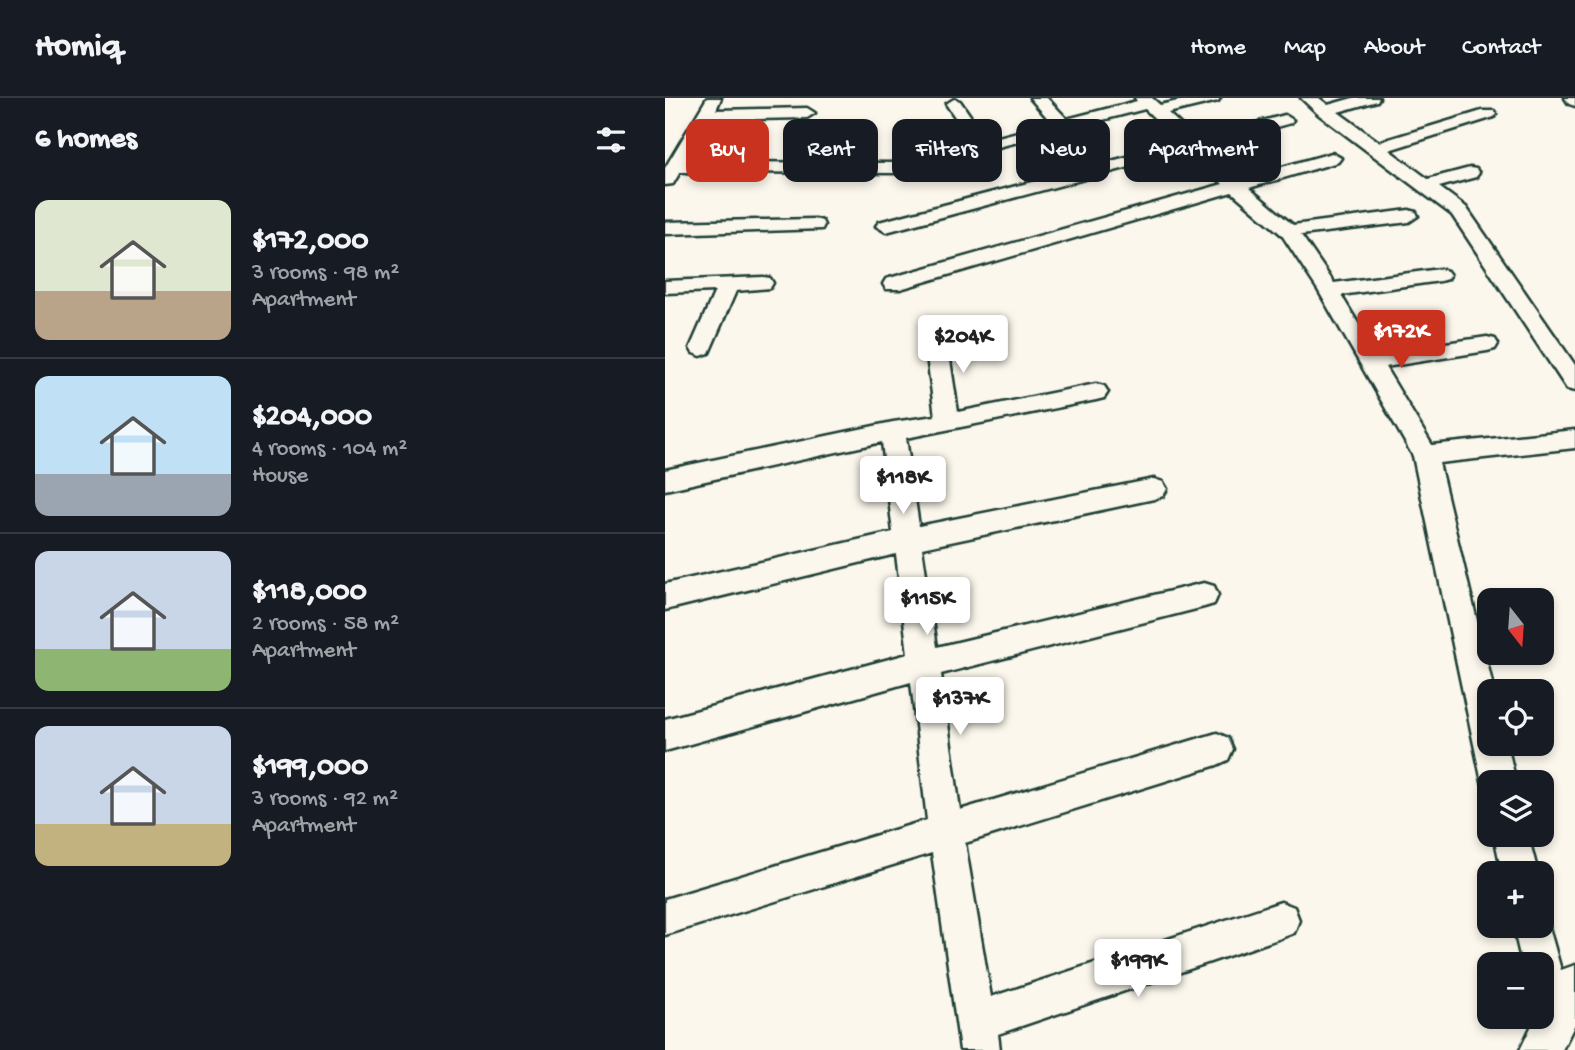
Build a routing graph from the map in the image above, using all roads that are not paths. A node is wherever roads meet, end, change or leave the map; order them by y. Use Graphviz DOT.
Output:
graph roads {
  1 [pos="716,98"];
  2 [pos="1038,98"];
  3 [pos="1212,98"];
  4 [pos="1308,98"];
  5 [pos="1371,98"];
  6 [pos="954,104"];
  7 [pos="1149,104"];
  8 [pos="1324,111"];
  9 [pos="807,113"];
  10 [pos="1488,114"];
  11 [pos="706,115"];
  12 [pos="964,119"];
  13 [pos="1057,119"];
  14 [pos="1084,119"];
  15 [pos="1165,119"];
  16 [pos="1285,120"];
  17 [pos="1281,121"];
  18 [pos="1378,148"];
  19 [pos="1332,158"];
  20 [pos="674,159"];
  21 [pos="1124,162"];
  22 [pos="892,167"];
  23 [pos="1470,173"];
  24 [pos="1232,182"];
  25 [pos="665,183"];
  26 [pos="1426,185"];
  27 [pos="1236,186"];
  28 [pos="1409,216"];
  29 [pos="815,225"];
  30 [pos="886,226"];
  31 [pos="665,228"];
  32 [pos="1289,231"];
  33 [pos="1440,275"];
  34 [pos="763,283"];
  35 [pos="893,284"];
  36 [pos="728,285"];
  37 [pos="665,287"];
  38 [pos="1328,290"];
  39 [pos="935,334"];
  40 [pos="1487,344"];
  41 [pos="701,348"];
  42 [pos="1370,362"];
  43 [pos="1575,383"];
  44 [pos="1097,392"];
  45 [pos="948,423"];
  46 [pos="893,431"];
  47 [pos="1575,439"];
  48 [pos="1425,454"];
  49 [pos="665,480"];
  50 [pos="1154,489"];
  51 [pos="909,539"];
  52 [pos="1204,596"];
  53 [pos="665,597"];
  54 [pos="924,664"];
  55 [pos="1477,684"];
  56 [pos="665,735"];
  57 [pos="1217,750"];
  58 [pos="946,830"];
  59 [pos="665,917"];
  60 [pos="1281,919"];
  61 [pos="1575,984"];
  62 [pos="978,1036"];
  63 [pos="1547,1037"];
  1 -- 11 [label="street"];
  2 -- 13 [label="street"];
  3 -- 7 [label="street"];
  4 -- 8 [label="street"];
  5 -- 8 [label="street"];
  6 -- 12 [label="street"];
  7 -- 14 [label="street"];
  7 -- 15 [label="street"];
  8 -- 18 [label="street"];
  9 -- 11 [label="street"];
  10 -- 18 [label="street"];
  11 -- 20 [label="street"];
  16 -- 17 [label="street"];
  18 -- 26 [label="street"];
  19 -- 27 [label="street"];
  20 -- 22 [label="street"];
  20 -- 25 [label="street"];
  21 -- 30 [label="street"];
  23 -- 26 [label="street"];
  24 -- 27 [label="street"];
  26 -- 43 [label="street"];
  27 -- 32 [label="street"];
  27 -- 35 [label="street"];
  28 -- 32 [label="street"];
  29 -- 31 [label="street"];
  32 -- 38 [label="street"];
  33 -- 38 [label="street"];
  34 -- 36 [label="street"];
  36 -- 37 [label="street"];
  36 -- 41 [label="street"];
  38 -- 42 [label="street"];
  39 -- 45 [label="street"];
  40 -- 42 [label="street"];
  42 -- 48 [label="street"];
  44 -- 45 [label="street"];
  45 -- 46 [label="street"];
  46 -- 49 [label="street"];
  46 -- 51 [label="street"];
  47 -- 48 [label="street"];
  48 -- 55 [label="street"];
  50 -- 51 [label="street"];
  51 -- 53 [label="street"];
  51 -- 54 [label="street"];
  52 -- 54 [label="street"];
  54 -- 56 [label="street"];
  54 -- 58 [label="street"];
  57 -- 58 [label="street"];
  58 -- 59 [label="street"];
  58 -- 62 [label="street"];
  60 -- 62 [label="street"];
  61 -- 63 [label="street"];
}
